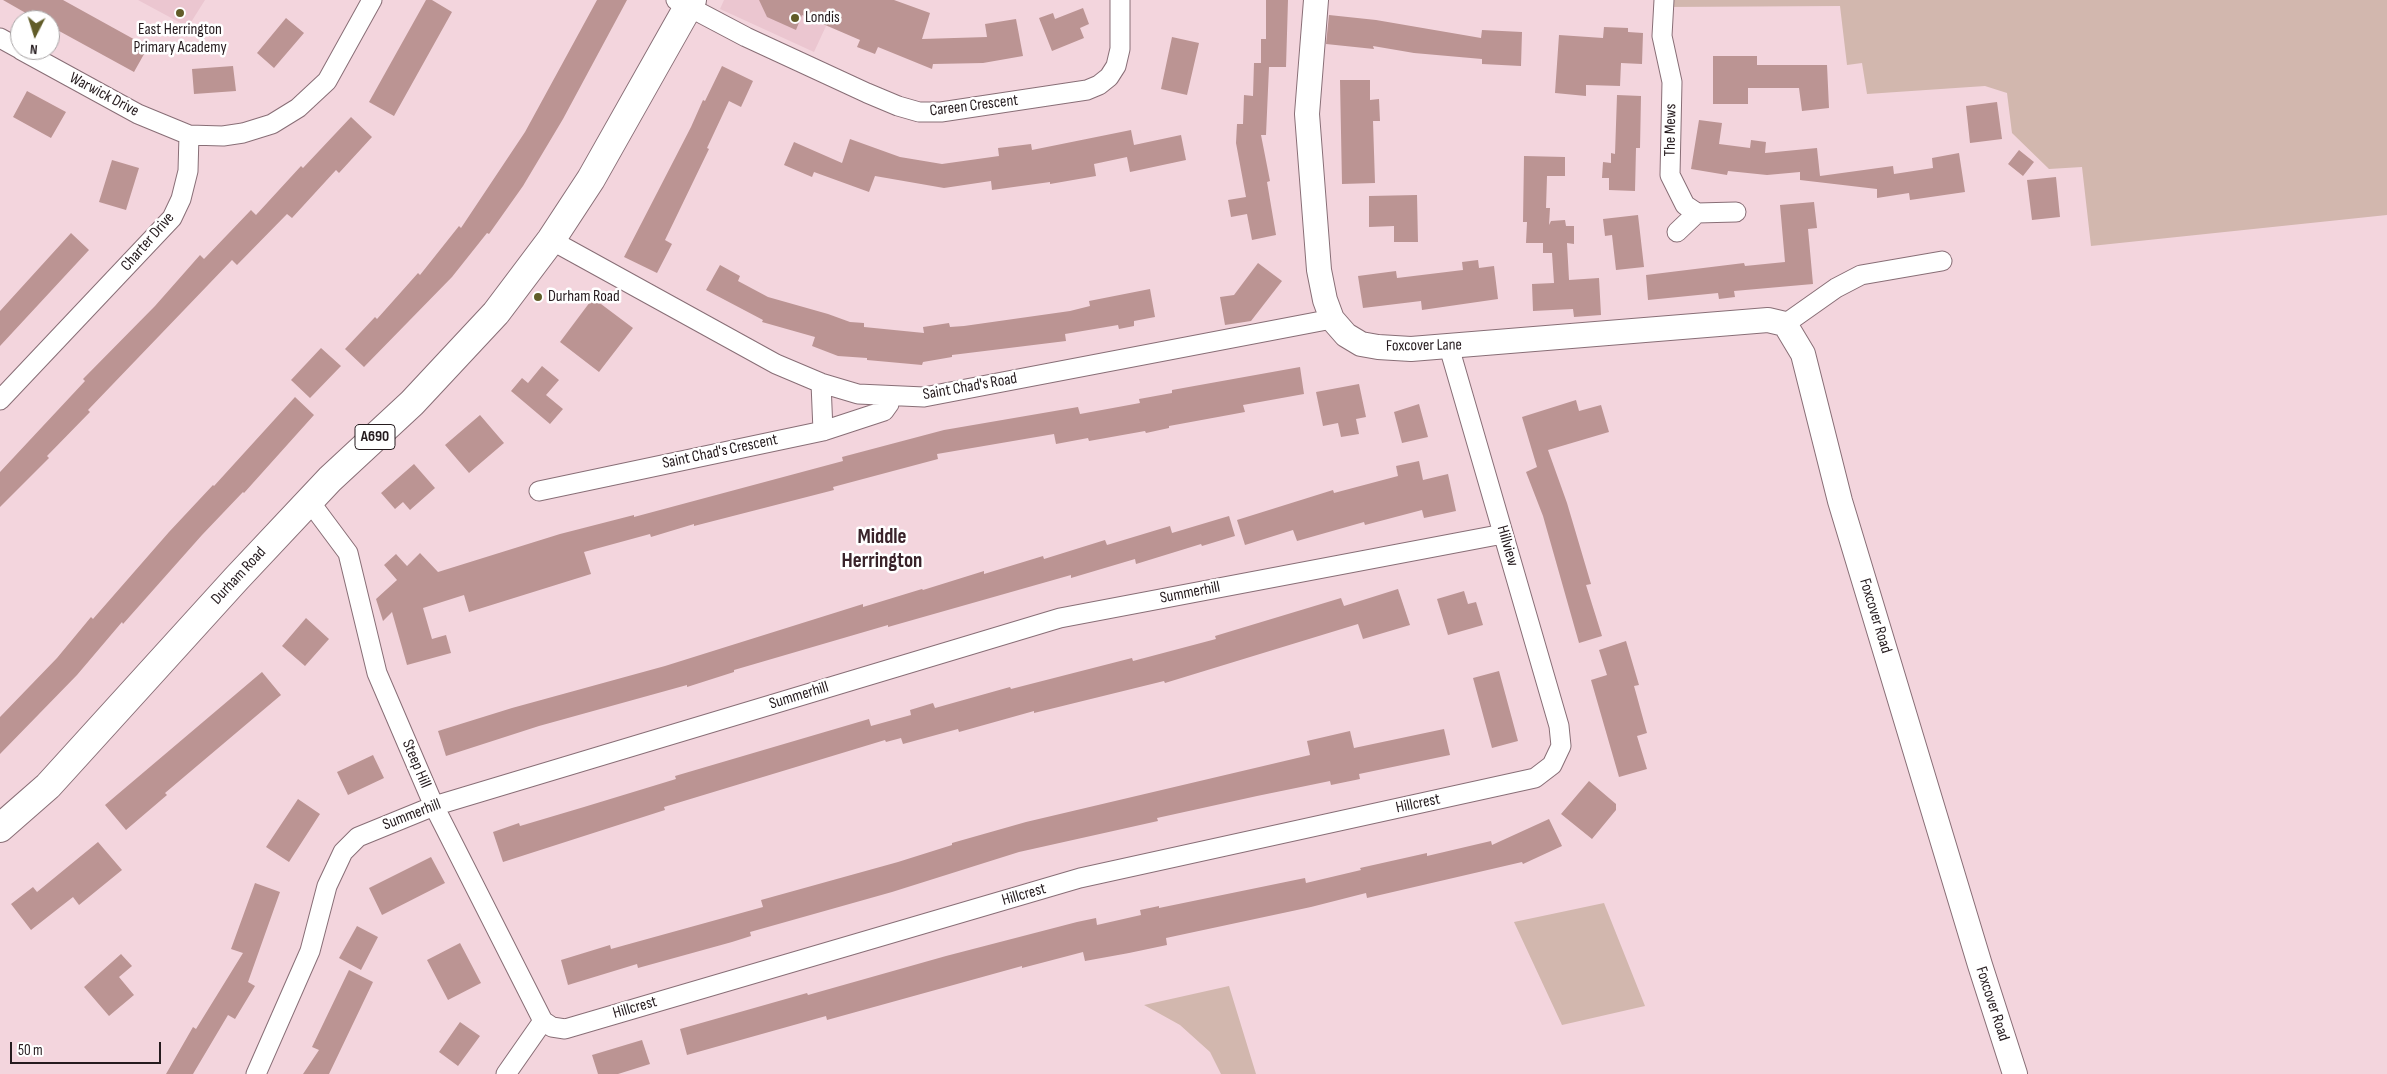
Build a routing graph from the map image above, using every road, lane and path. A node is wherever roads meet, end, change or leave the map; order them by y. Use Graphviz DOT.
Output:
graph roads {
  1 [pos="372,0"];
  2 [pos="1120,0"];
  3 [pos="1316,0"];
  4 [pos="1664,0"];
  5 [pos="686,2"];
  6 [pos="39,60"];
  7 [pos="189,135"];
  8 [pos="1736,212"];
  9 [pos="1697,213"];
  10 [pos="1677,232"];
  11 [pos="551,240"];
  12 [pos="1942,261"];
  13 [pos="1332,319"];
  14 [pos="1785,324"];
  15 [pos="1449,347"];
  16 [pos="821,383"];
  17 [pos="890,396"];
  18 [pos="0,400"];
  19 [pos="823,430"];
  20 [pos="539,491"];
  21 [pos="310,502"];
  22 [pos="1503,534"];
  23 [pos="1561,746"];
  24 [pos="434,806"];
  25 [pos="0,828"];
  26 [pos="542,1020"];
  27 [pos="256,1074"];
  28 [pos="506,1074"];
  29 [pos="2015,1074"];
  1 -- 7 [label="street"];
  2 -- 5 [label="street, Careen Crescent"];
  3 -- 13 [label="street, Foxcover Lane"];
  4 -- 9 [label="street, The Mews"];
  5 -- 11 [label="highway, Durham Road / A690"];
  6 -- 7 [label="street, Warwick Drive"];
  7 -- 18 [label="street, Charter Drive"];
  8 -- 9 [label="street"];
  9 -- 10 [label="street"];
  11 -- 16 [label="street, Saint Chad's Road"];
  11 -- 21 [label="highway, Durham Road / A690"];
  12 -- 14 [label="street"];
  13 -- 15 [label="street, Foxcover Lane"];
  13 -- 17 [label="street, Saint Chad's Road"];
  14 -- 15 [label="street, Foxcover Lane"];
  14 -- 29 [label="street, Foxcover Road"];
  15 -- 22 [label="street, Hillview"];
  16 -- 17 [label="street, Saint Chad's Road"];
  16 -- 19 [label="street"];
  17 -- 19 [label="street, Saint Chad's Crescent"];
  19 -- 20 [label="street, Saint Chad's Crescent"];
  21 -- 24 [label="street, Steep Hill"];
  21 -- 25 [label="highway, Durham Road / A690"];
  22 -- 23 [label="street, Hillview"];
  22 -- 24 [label="street, Summerhill"];
  23 -- 26 [label="street, Hillcrest"];
  24 -- 26 [label="street, Steep Hill"];
  24 -- 27 [label="street, Summerhill"];
  26 -- 28 [label="street"];
}
